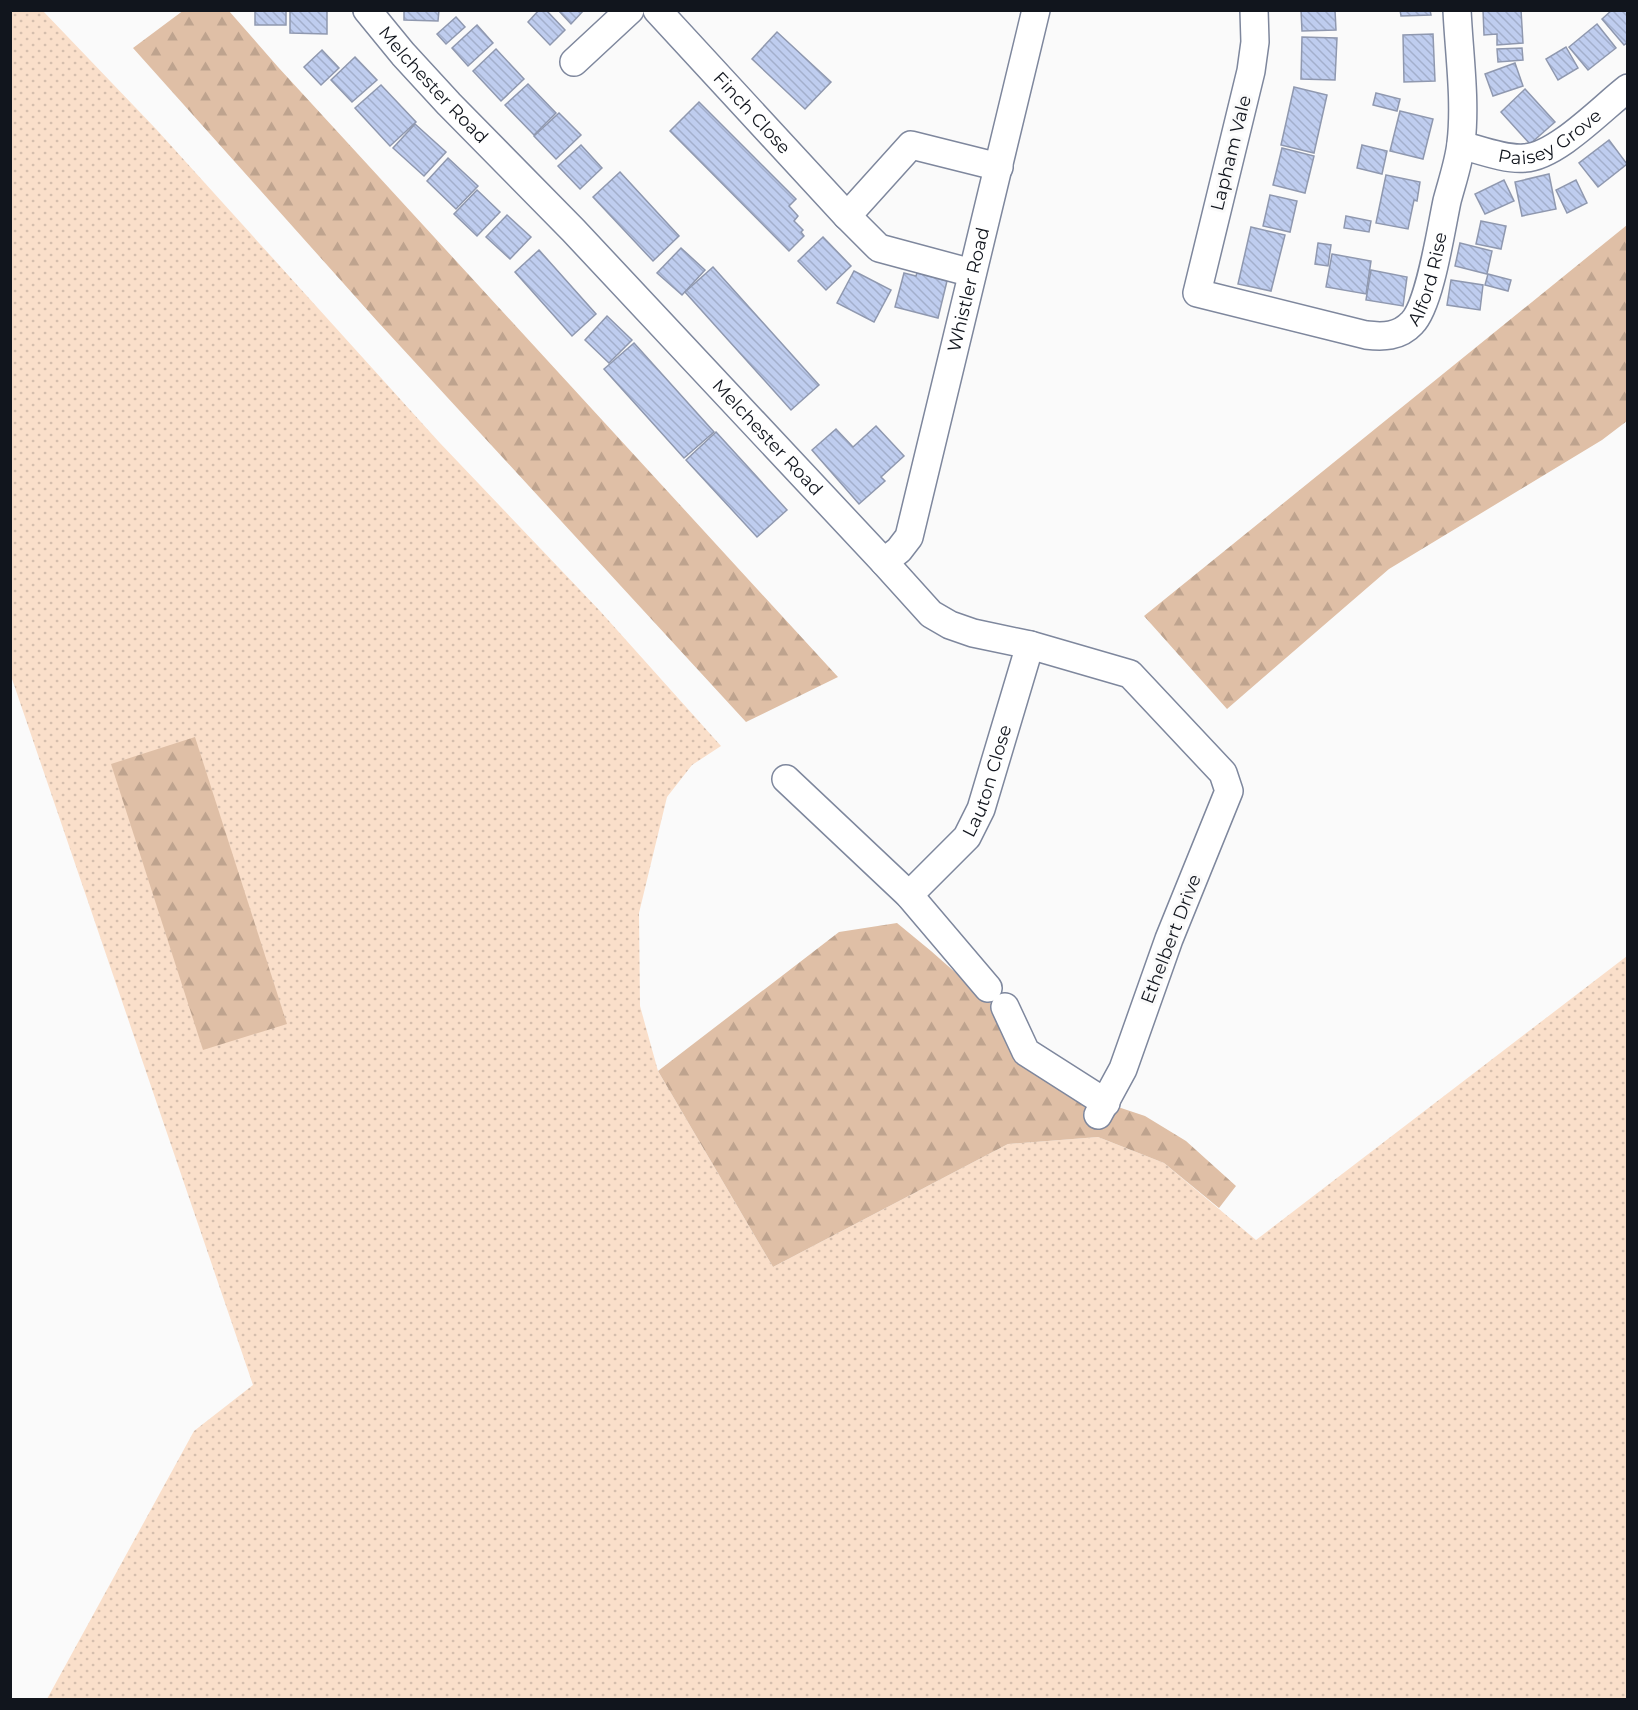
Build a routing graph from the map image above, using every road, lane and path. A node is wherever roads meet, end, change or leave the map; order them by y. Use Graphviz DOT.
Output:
graph roads {
  1 [pos="367,10"];
  2 [pos="630,10"];
  3 [pos="657,10"];
  4 [pos="1036,10"];
  5 [pos="1254,10"];
  6 [pos="1457,10"];
  7 [pos="574,62"];
  8 [pos="1628,88"];
  9 [pos="1461,145"];
  10 [pos="999,167"];
  11 [pos="847,216"];
  12 [pos="972,273"];
  13 [pos="1197,293"];
  14 [pos="884,562"];
  15 [pos="1030,645"];
  16 [pos="1223,773"];
  17 [pos="786,779"];
  18 [pos="909,895"];
  1 -- 14 [label="street, Melchester Road"];
  2 -- 7 [label="street"];
  3 -- 11 [label="street, Finch Close"];
  4 -- 10 [label="street, Whistler Road"];
  5 -- 13 [label="street, Lapham Vale"];
  6 -- 9 [label="street, Alford Rise"];
  8 -- 9 [label="street, Paisey Grove"];
  9 -- 13 [label="street, Alford Rise"];
  10 -- 11 [label="street"];
  10 -- 12 [label="street, Whistler Road"];
  11 -- 12 [label="street, Finch Close"];
  12 -- 14 [label="street, Whistler Road"];
  14 -- 15 [label="street, Melchester Road"];
  15 -- 16 [label="street, Melchester Road"];
  15 -- 18 [label="street, Lauton Close"];
  16 -- 18 [label="street, Ethelbert Drive"];
  17 -- 18 [label="street"];
}
